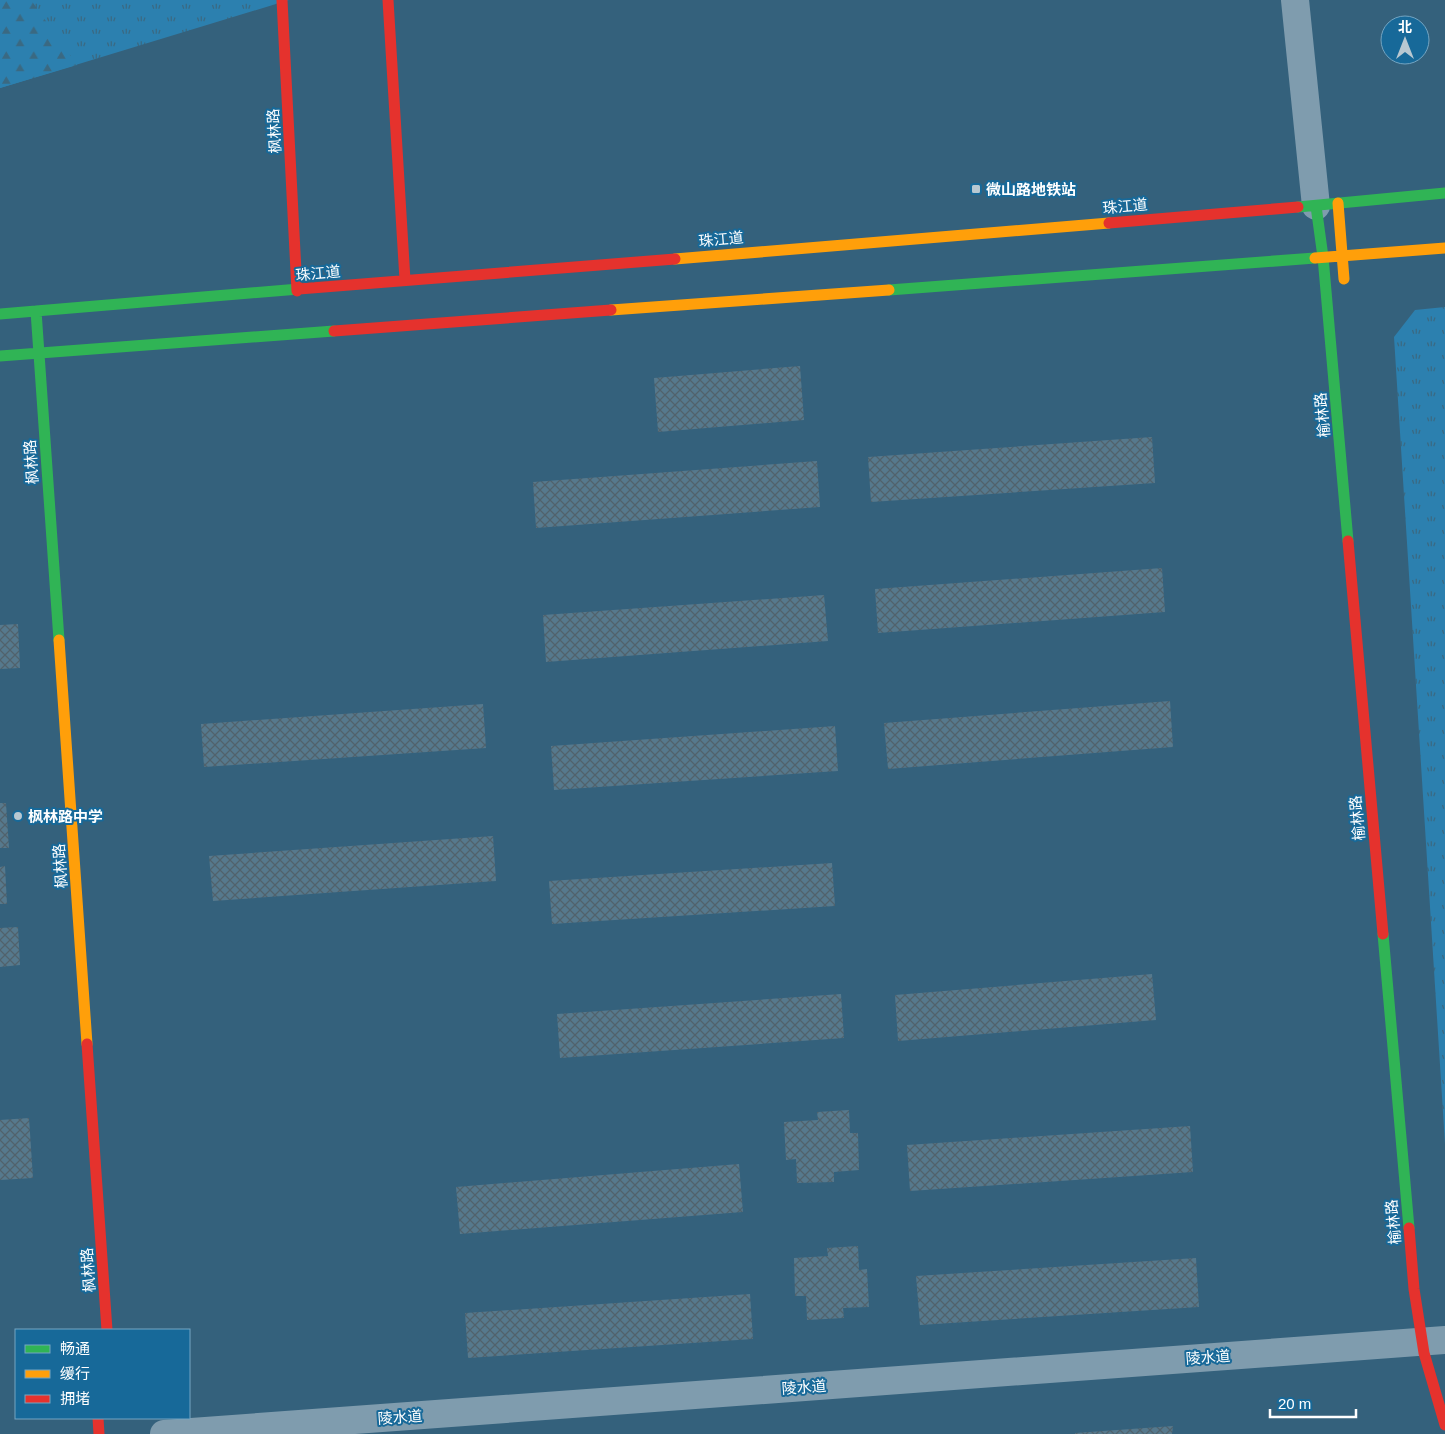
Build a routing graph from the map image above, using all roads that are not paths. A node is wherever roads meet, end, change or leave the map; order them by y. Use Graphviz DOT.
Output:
graph roads {
  1 [pos="282,0"];
  2 [pos="388,0"];
  3 [pos="1295,0"];
  4 [pos="1445,193"];
  5 [pos="1327,204"];
  6 [pos="1445,248"];
  7 [pos="1342,255"];
  8 [pos="1323,257"];
  9 [pos="406,280"];
  10 [pos="298,290"];
  11 [pos="1345,295"];
  12 [pos="36,311"];
  13 [pos="0,314"];
  14 [pos="39,352"];
  15 [pos="0,356"];
  16 [pos="1405,1049"];
  17 [pos="1424,1257"];
  18 [pos="108,1329"];
  19 [pos="1435,1345"];
  20 [pos="98,1419"];
  21 [pos="1445,1425"];
  22 [pos="99,1434"];
  23 [pos="164,1434"];
  24 [pos="415,1434"];
  1 -- 10 [label="street, 枫林路"];
  2 -- 9 [label="street"];
  3 -- 5 [label="street"];
  4 -- 5 [label="street, 珠江道"];
  5 -- 7 [label="street"];
  5 -- 8 [label="street, 榆林路"];
  5 -- 9 [label="street, 珠江道"];
  6 -- 7 [label="street"];
  7 -- 8 [label="street"];
  7 -- 11 [label="street"];
  8 -- 14 [label="street"];
  8 -- 19 [label="street, 榆林路"];
  9 -- 10 [label="street, 珠江道"];
  10 -- 12 [label="street, 珠江道"];
  12 -- 13 [label="street, 珠江道"];
  12 -- 14 [label="street, 枫林路"];
  14 -- 15 [label="street"];
  14 -- 18 [label="street, 枫林路"];
  16 -- 17 [label="street, 榆林路"];
  19 -- 21 [label="street, 榆林路"];
  19 -- 23 [label="street, 陵水道"];
  19 -- 24 [label="street, 陵水道"];
  20 -- 22 [label="street"];
}
